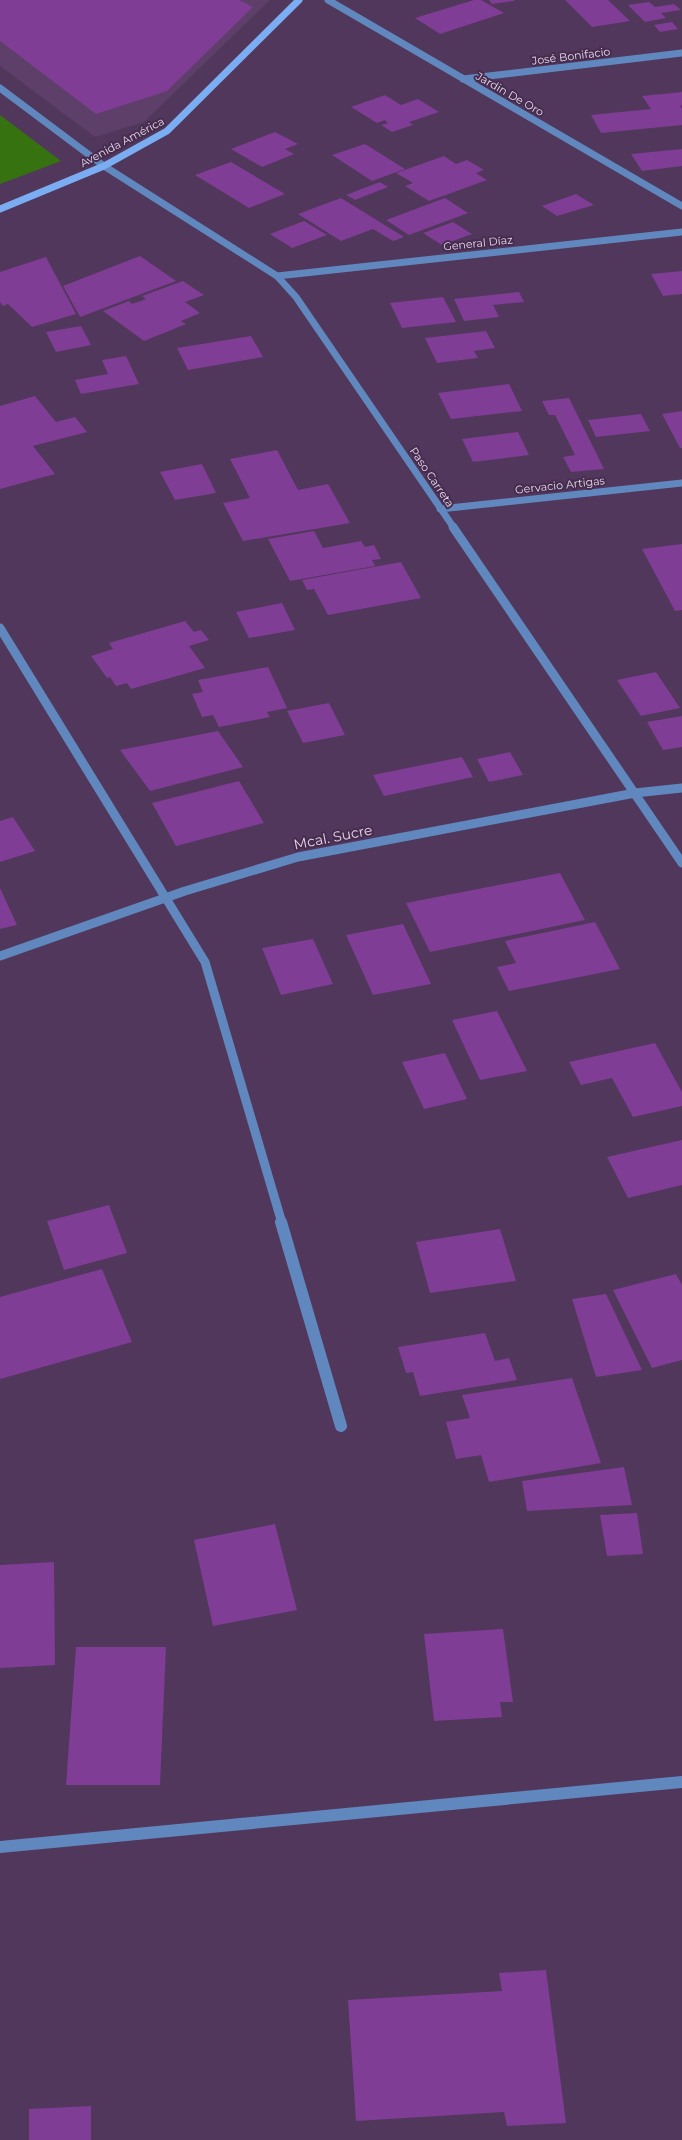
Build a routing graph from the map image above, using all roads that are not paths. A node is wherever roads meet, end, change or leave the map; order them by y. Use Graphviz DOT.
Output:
graph roads {
  1 [pos="299,0"];
  2 [pos="328,0"];
  3 [pos="682,54"];
  4 [pos="463,79"];
  5 [pos="0,88"];
  6 [pos="104,166"];
  7 [pos="682,206"];
  8 [pos="0,209"];
  9 [pos="682,232"];
  10 [pos="277,276"];
  11 [pos="682,482"];
  12 [pos="440,509"];
  13 [pos="0,628"];
  14 [pos="682,788"];
  15 [pos="635,793"];
  16 [pos="682,863"];
  17 [pos="165,897"];
  18 [pos="0,956"];
  19 [pos="342,1426"];
  20 [pos="682,1782"];
  21 [pos="0,1847"];
  1 -- 6 [label="main road, Avenida América"];
  2 -- 4 [label="street, Jardin De Oro"];
  3 -- 4 [label="street, José Bonifacio"];
  4 -- 7 [label="street, Jardin De Oro"];
  5 -- 6 [label="street, Paso Carreta"];
  6 -- 8 [label="main road, Avenida América"];
  6 -- 10 [label="street, Paso Carreta"];
  9 -- 10 [label="street, General Díaz"];
  10 -- 12 [label="street, Paso Carreta"];
  11 -- 12 [label="street, Gervacio Artigas"];
  12 -- 15 [label="street, Paso Carreta"];
  13 -- 17 [label="street"];
  14 -- 15 [label="street, Mcal. Sucre"];
  15 -- 16 [label="street, Paso Carreta"];
  15 -- 17 [label="street, Mcal. Sucre"];
  17 -- 18 [label="street, Mcal. Sucre"];
  17 -- 19 [label="street"];
  20 -- 21 [label="street"];
}
